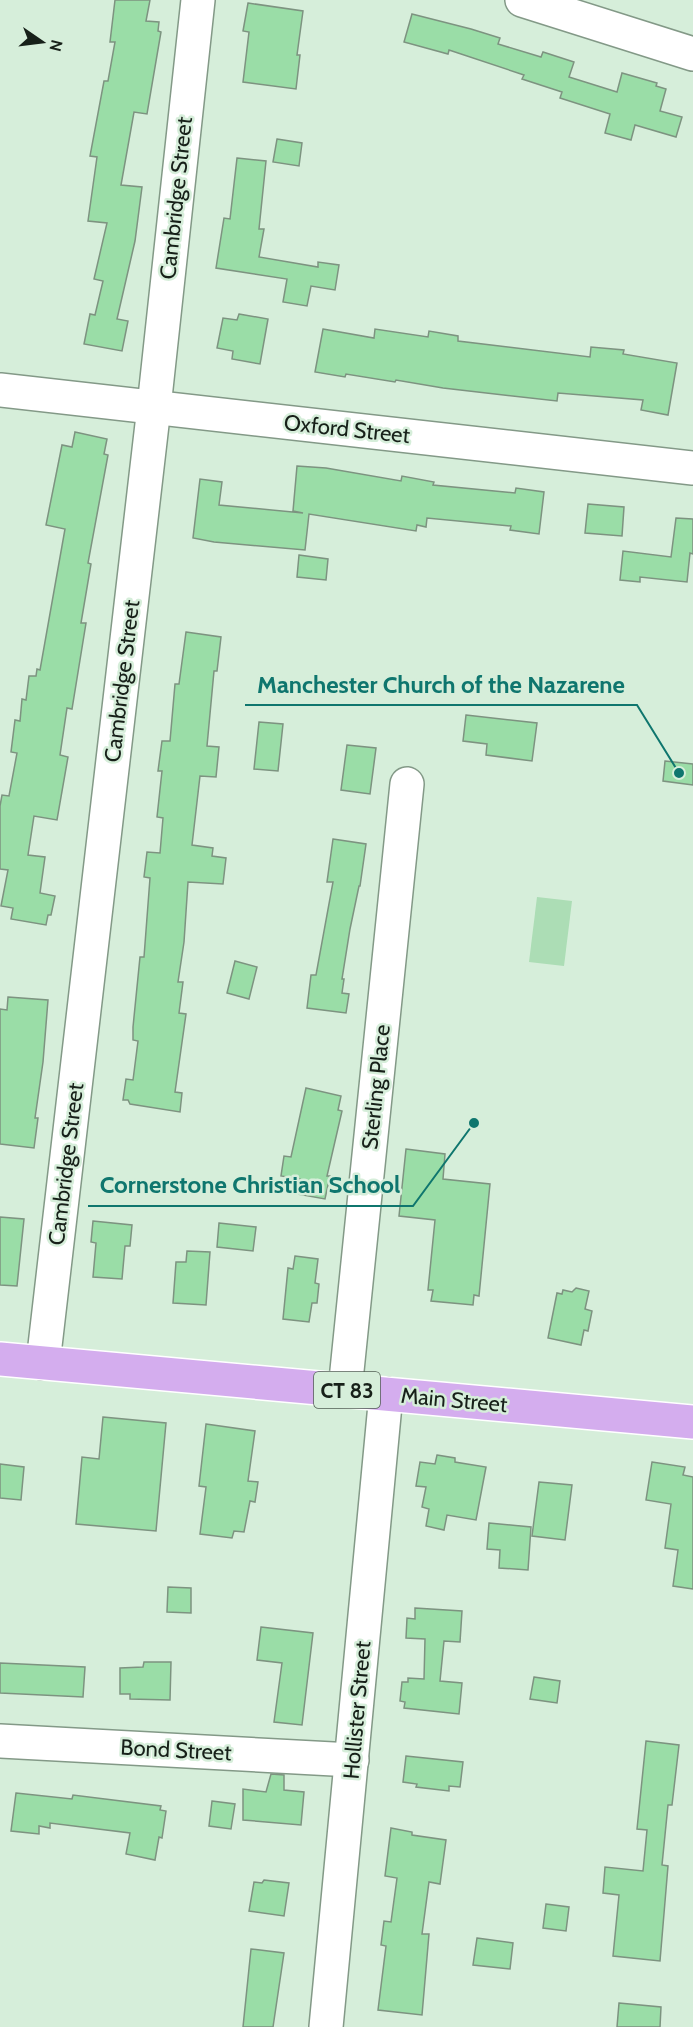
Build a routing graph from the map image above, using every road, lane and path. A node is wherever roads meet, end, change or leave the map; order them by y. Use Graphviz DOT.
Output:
graph roads {
  1 [pos="198,0"];
  2 [pos="522,0"];
  3 [pos="693,54"];
  4 [pos="0,390"];
  5 [pos="154,407"];
  6 [pos="693,468"];
  7 [pos="407,784"];
  8 [pos="0,1359"];
  9 [pos="43,1362"];
  10 [pos="345,1390"];
  11 [pos="386,1394"];
  12 [pos="693,1422"];
  13 [pos="0,1741"];
  14 [pos="352,1760"];
  15 [pos="326,2027"];
  1 -- 5 [label="street, Cambridge Street"];
  2 -- 3 [label="street"];
  4 -- 5 [label="street, Oxford Street"];
  5 -- 6 [label="street, Oxford Street"];
  5 -- 9 [label="street, Cambridge Street"];
  7 -- 10 [label="street, Sterling Place"];
  8 -- 9 [label="main road, Main Street / CT 83"];
  9 -- 10 [label="main road, Main Street / CT 83"];
  10 -- 11 [label="main road, Main Street / CT 83"];
  11 -- 12 [label="main road, Main Street / CT 83"];
  11 -- 14 [label="street, Hollister Street"];
  13 -- 14 [label="street, Bond Street"];
  14 -- 15 [label="street, Hollister Street"];
}
